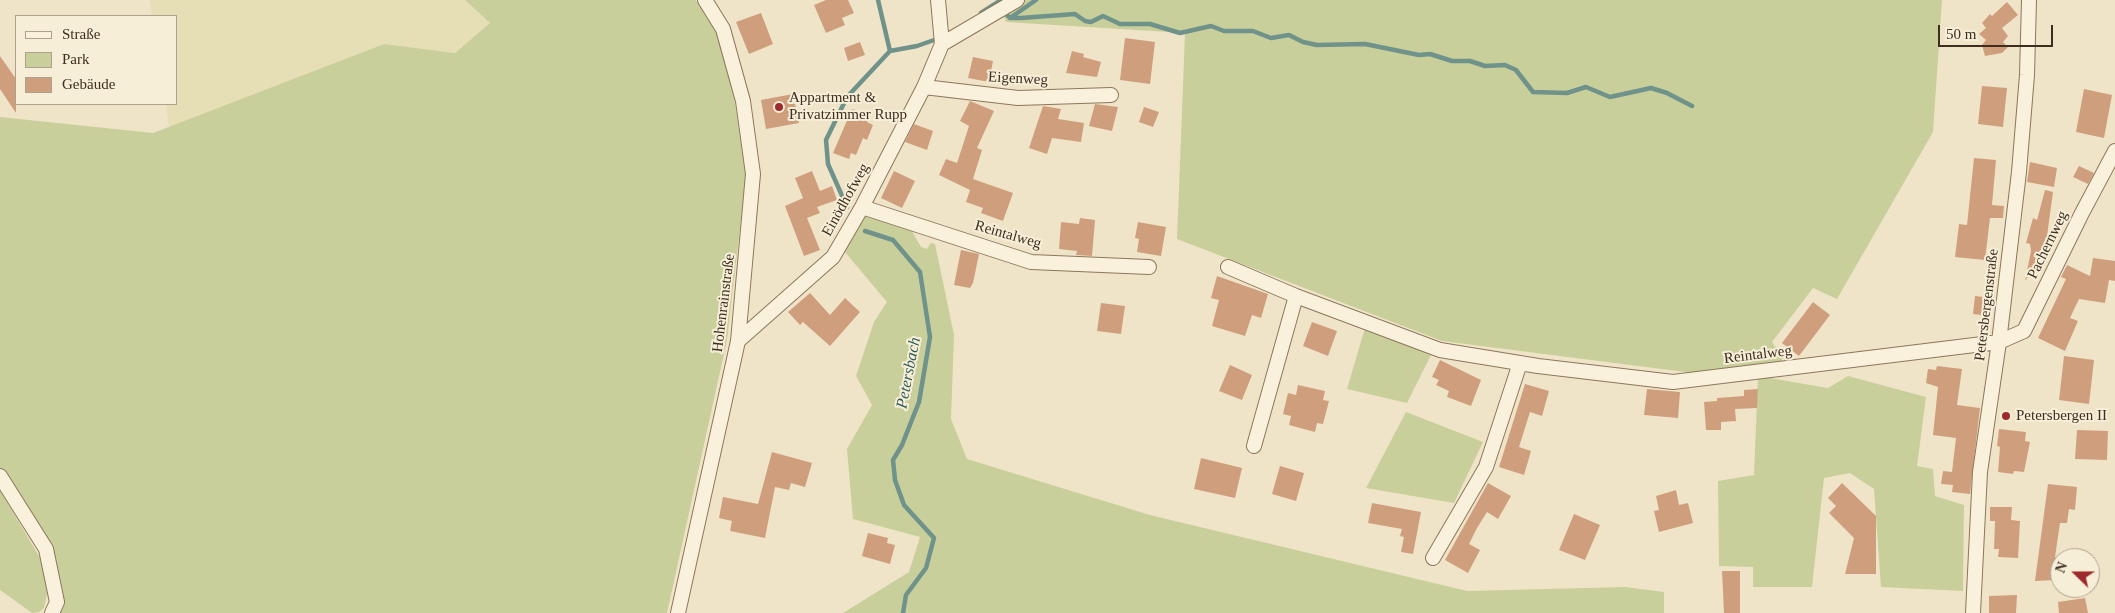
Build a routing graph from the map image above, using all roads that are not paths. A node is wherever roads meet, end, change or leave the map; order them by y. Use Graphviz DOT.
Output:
graph roads {
  1 [pos="705,0"];
  2 [pos="938,0"];
  3 [pos="1017,0"];
  4 [pos="2029,0"];
  5 [pos="942,44"];
  6 [pos="924,86"];
  7 [pos="1111,95"];
  8 [pos="2115,151"];
  9 [pos="862,207"];
  10 [pos="1149,267"];
  11 [pos="1228,267"];
  12 [pos="1296,296"];
  13 [pos="738,341"];
  14 [pos="1999,342"];
  15 [pos="1520,363"];
  16 [pos="1254,446"];
  17 [pos="0,476"];
  18 [pos="1433,558"];
  19 [pos="52,613"];
  20 [pos="678,613"];
  21 [pos="1973,613"];
  1 -- 13 [label="street, Hohenrainstraße"];
  2 -- 5 [label="street, Einödhofweg"];
  3 -- 5 [label="street"];
  4 -- 14 [label="street, Petersbergenstraße"];
  5 -- 6 [label="street, Einödhofweg"];
  6 -- 7 [label="street, Eigenweg"];
  6 -- 9 [label="street, Einödhofweg"];
  8 -- 14 [label="street, Pachernweg"];
  9 -- 10 [label="street, Reintalweg"];
  9 -- 13 [label="street, Einödhofweg"];
  11 -- 12 [label="street, Reintalweg"];
  12 -- 15 [label="street, Reintalweg"];
  12 -- 16 [label="street"];
  13 -- 20 [label="street, Hohenrainstraße"];
  14 -- 15 [label="street, Reintalweg"];
  14 -- 21 [label="street, Petersbergenstraße"];
  15 -- 18 [label="street"];
  17 -- 19 [label="street"];
}
